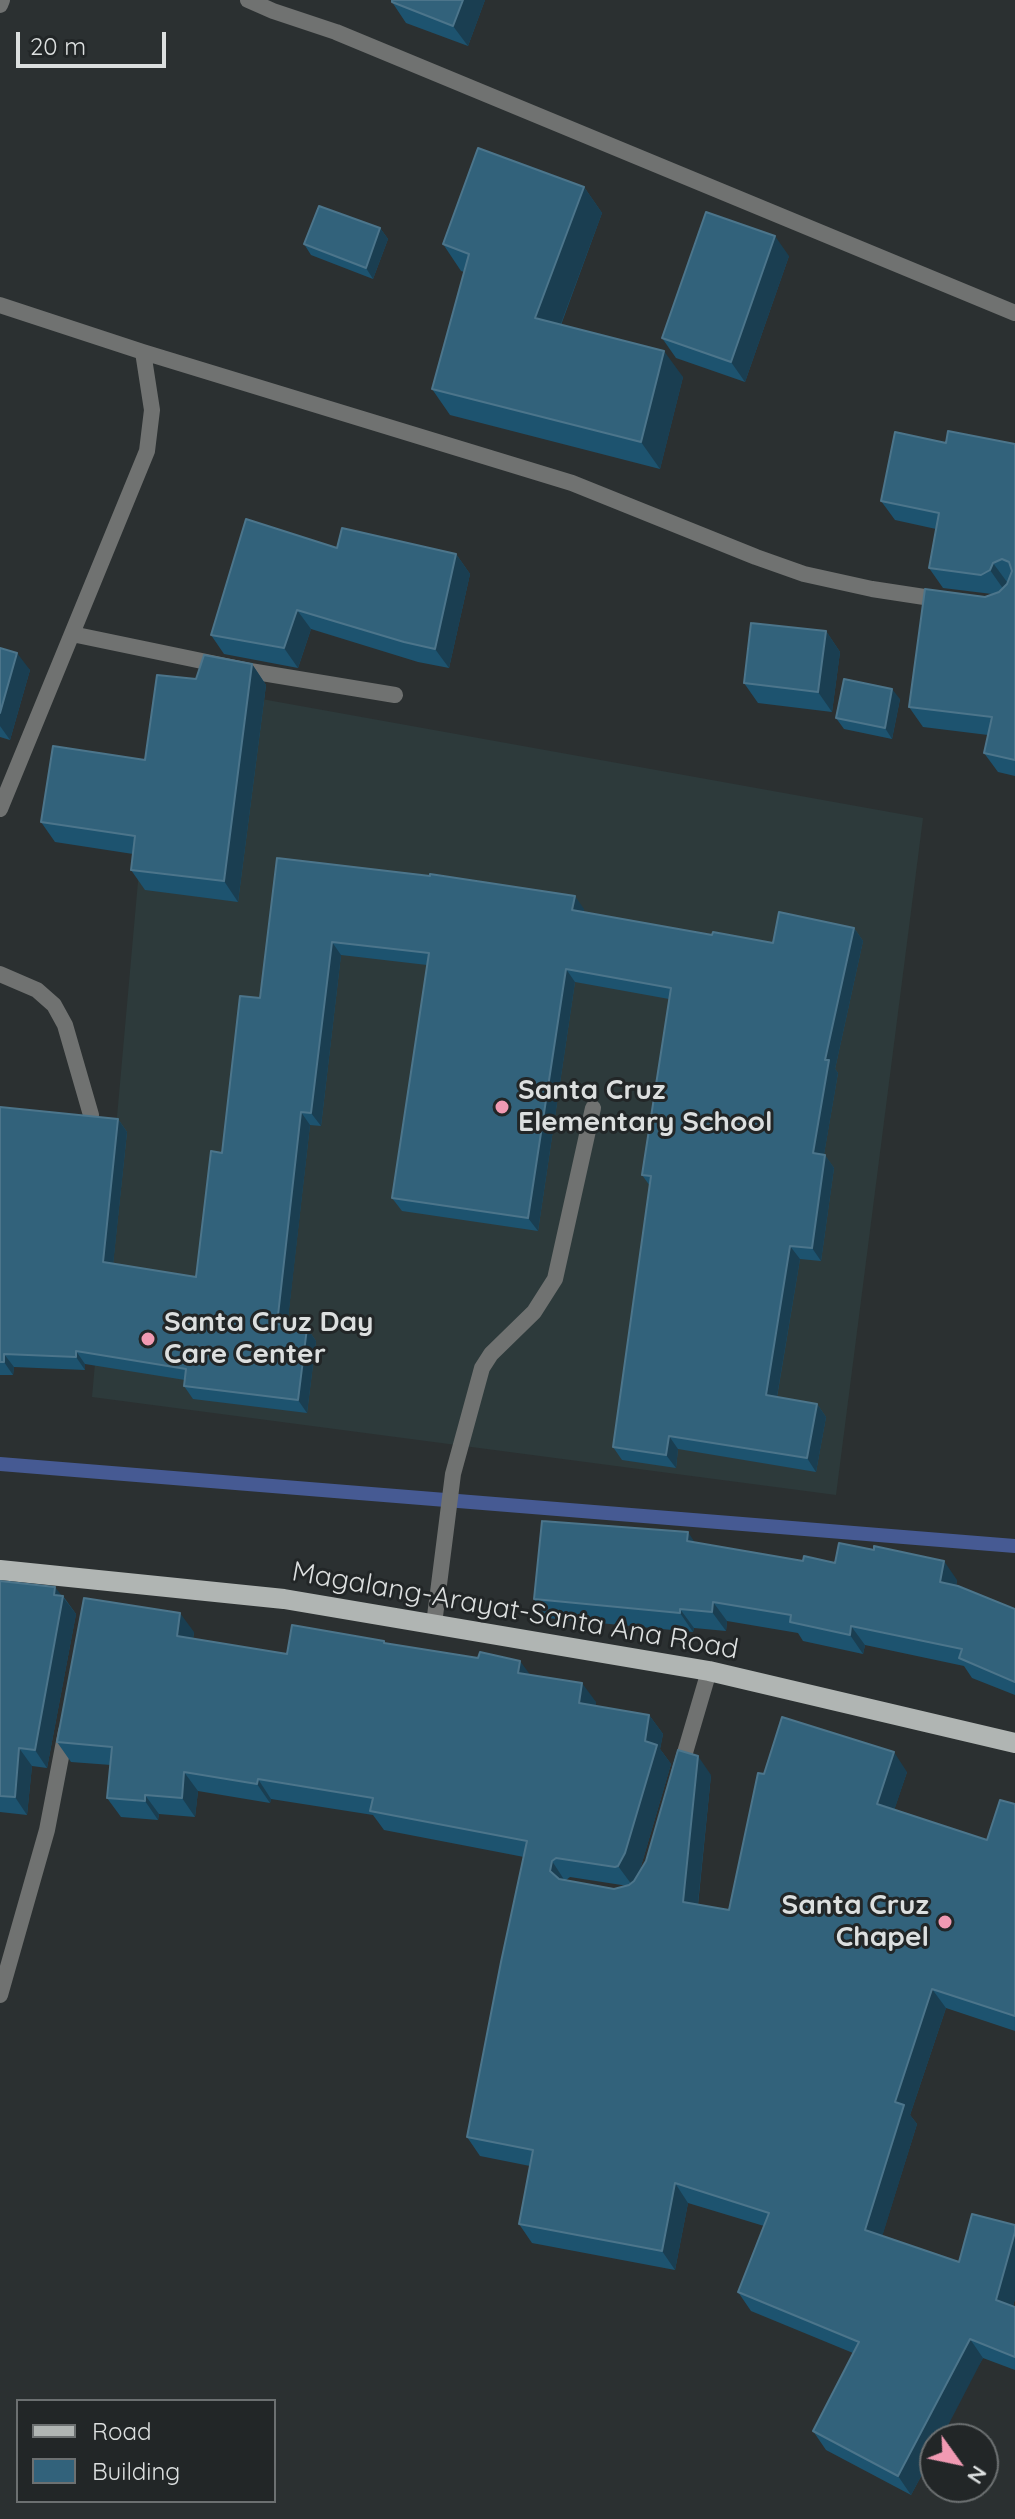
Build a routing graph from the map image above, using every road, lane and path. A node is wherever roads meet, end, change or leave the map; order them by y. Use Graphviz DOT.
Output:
graph roads {
  1 [pos="248,0"];
  2 [pos="0,305"];
  3 [pos="1015,313"];
  4 [pos="143,352"];
  5 [pos="955,601"];
  6 [pos="72,634"];
  7 [pos="395,695"];
  8 [pos="0,809"];
  9 [pos="0,974"];
  10 [pos="593,1108"];
  11 [pos="91,1115"];
  12 [pos="0,1570"];
  13 [pos="434,1624"];
  14 [pos="709,1671"];
  15 [pos="68,1721"];
  16 [pos="1015,1743"];
  17 [pos="675,1789"];
  18 [pos="0,1995"];
  1 -- 3 [label="street"];
  2 -- 4 [label="street"];
  4 -- 5 [label="street"];
  4 -- 6 [label="street"];
  6 -- 7 [label="street"];
  6 -- 8 [label="street"];
  9 -- 11 [label="street"];
  10 -- 13 [label="street"];
  12 -- 13 [label="main road, Magalang-Arayat-Santa Ana Road"];
  13 -- 14 [label="main road, Magalang-Arayat-Santa Ana Road"];
  14 -- 16 [label="main road, Magalang-Arayat-Santa Ana Road"];
  14 -- 17 [label="street"];
  15 -- 18 [label="street"];
}
